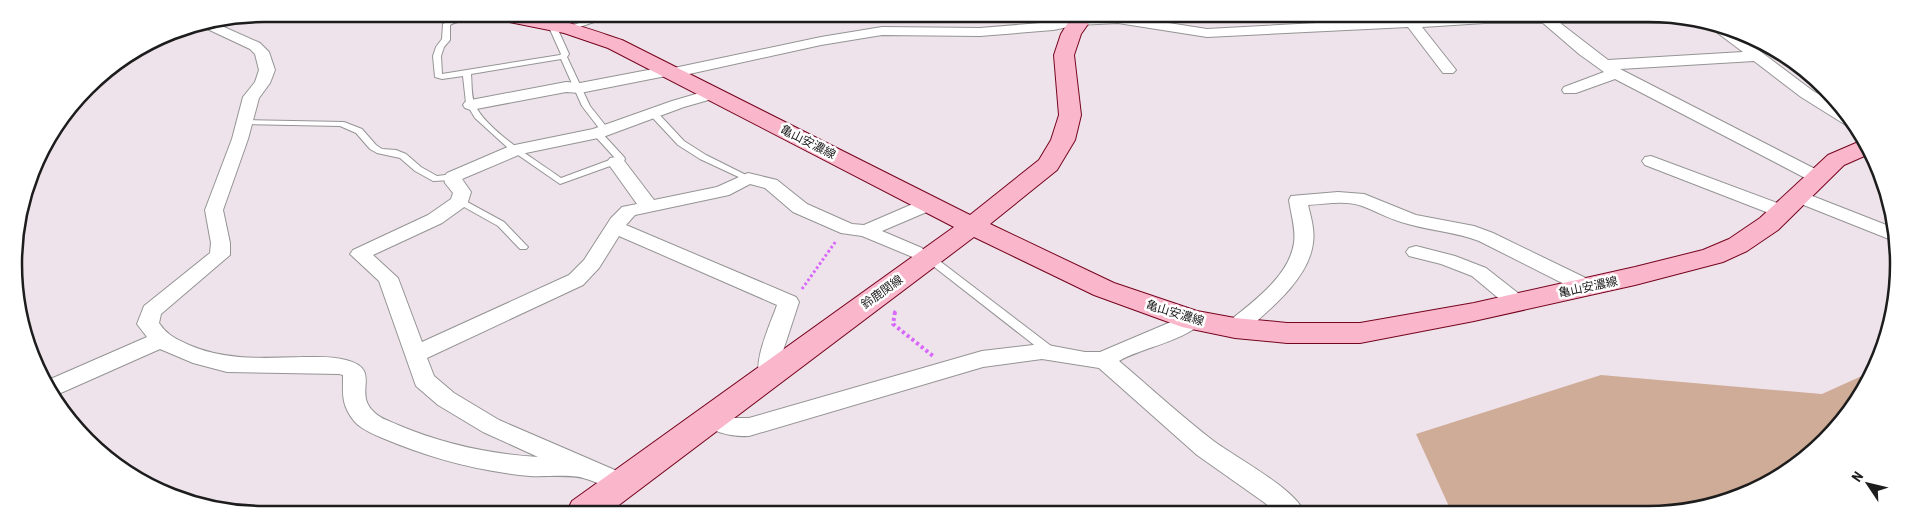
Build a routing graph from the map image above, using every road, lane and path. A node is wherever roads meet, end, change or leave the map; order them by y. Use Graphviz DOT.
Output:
graph roads {
  1 [pos="453,22"];
  2 [pos="542,22"];
  3 [pos="579,22"];
  4 [pos="1066,22"];
  5 [pos="1079,22"];
  6 [pos="1137,22"];
  7 [pos="1219,22"];
  8 [pos="1411,22"];
  9 [pos="1550,22"];
  10 [pos="560,26"];
  11 [pos="214,28"];
  12 [pos="1221,33"];
  13 [pos="1732,37"];
  14 [pos="1756,56"];
  15 [pos="562,57"];
  16 [pos="1611,69"];
  17 [pos="1448,70"];
  18 [pos="670,72"];
  19 [pos="467,73"];
  20 [pos="576,88"];
  21 [pos="1570,90"];
  22 [pos="713,94"];
  23 [pos="471,105"];
  24 [pos="1835,111"];
  25 [pos="652,113"];
  26 [pos="245,122"];
  27 [pos="601,131"];
  28 [pos="1861,148"];
  29 [pos="516,150"];
  30 [pos="1651,160"];
  31 [pos="616,162"];
  32 [pos="454,177"];
  33 [pos="1817,177"];
  34 [pos="748,178"];
  35 [pos="460,201"];
  36 [pos="929,204"];
  37 [pos="1789,204"];
  38 [pos="648,207"];
  39 [pos="972,226"];
  40 [pos="614,227"];
  41 [pos="857,230"];
  42 [pos="1888,233"];
  43 [pos="523,247"];
  44 [pos="915,252"];
  45 [pos="1416,252"];
  46 [pos="937,264"];
  47 [pos="1587,287"];
  48 [pos="790,302"];
  49 [pos="899,302"];
  50 [pos="1516,302"];
  51 [pos="1192,320"];
  52 [pos="1235,328"];
  53 [pos="160,340"];
  54 [pos="1051,352"];
  55 [pos="416,354"];
  56 [pos="1104,360"];
  57 [pos="950,369"];
  58 [pos="769,375"];
  59 [pos="55,387"];
  60 [pos="710,417"];
  61 [pos="586,468"];
  62 [pos="622,484"];
  63 [pos="592,506"];
  64 [pos="1284,506"];
  1 -- 19 [label="lane"];
  2 -- 10 [label="main road, 亀山安濃線"];
  3 -- 10 [label="lane"];
  4 -- 18 [label="street"];
  5 -- 39 [label="main road, 鈴鹿関線"];
  6 -- 12 [label="street"];
  7 -- 12 [label="street"];
  8 -- 12 [label="street"];
  8 -- 17 [label="street"];
  9 -- 16 [label="street"];
  10 -- 15 [label="lane"];
  10 -- 18 [label="main road, 亀山安濃線"];
  11 -- 26 [label="street"];
  13 -- 14 [label="street"];
  14 -- 16 [label="street"];
  14 -- 24 [label="street"];
  15 -- 19 [label="lane"];
  15 -- 20 [label="lane"];
  16 -- 21 [label="street"];
  16 -- 33 [label="street"];
  18 -- 20 [label="street"];
  18 -- 22 [label="main road, 亀山安濃線"];
  19 -- 23 [label="lane"];
  20 -- 23 [label="street"];
  20 -- 27 [label="lane"];
  22 -- 25 [label="street"];
  22 -- 36 [label="main road, 亀山安濃線"];
  23 -- 29 [label="lane"];
  25 -- 27 [label="street"];
  25 -- 34 [label="lane"];
  26 -- 32 [label="lane"];
  26 -- 53 [label="street"];
  27 -- 29 [label="street"];
  27 -- 31 [label="lane"];
  28 -- 33 [label="main road, 亀山安濃線"];
  29 -- 31 [label="lane"];
  29 -- 32 [label="street"];
  30 -- 37 [label="street"];
  31 -- 38 [label="street"];
  32 -- 35 [label="street"];
  33 -- 37 [label="main road, 亀山安濃線"];
  34 -- 38 [label="street"];
  34 -- 41 [label="street"];
  35 -- 43 [label="lane"];
  35 -- 55 [label="street"];
  36 -- 39 [label="main road, 亀山安濃線"];
  36 -- 41 [label="street"];
  37 -- 42 [label="street"];
  37 -- 47 [label="main road, 亀山安濃線"];
  38 -- 40 [label="street"];
  39 -- 51 [label="main road, 亀山安濃線"];
  39 -- 58 [label="main road, 鈴鹿関線"];
  40 -- 48 [label="street"];
  40 -- 55 [label="street"];
  41 -- 44 [label="street"];
  41 -- 48 [label="path"];
  45 -- 50 [label="street"];
  46 -- 54 [label="lane"];
  47 -- 50 [label="main road, 亀山安濃線"];
  47 -- 52 [label="street"];
  48 -- 58 [label="street"];
  49 -- 57 [label="path"];
  50 -- 52 [label="main road, 亀山安濃線"];
  51 -- 52 [label="main road, 亀山安濃線"];
  51 -- 56 [label="street"];
  53 -- 59 [label="street"];
  53 -- 61 [label="street"];
  54 -- 56 [label="street"];
  54 -- 57 [label="street"];
  55 -- 61 [label="street"];
  56 -- 64 [label="street"];
  57 -- 60 [label="street"];
  58 -- 60 [label="main road, 鈴鹿関線"];
  60 -- 62 [label="main road, 鈴鹿関線"];
  61 -- 62 [label="street"];
  62 -- 63 [label="main road, 鈴鹿関線"];
}
